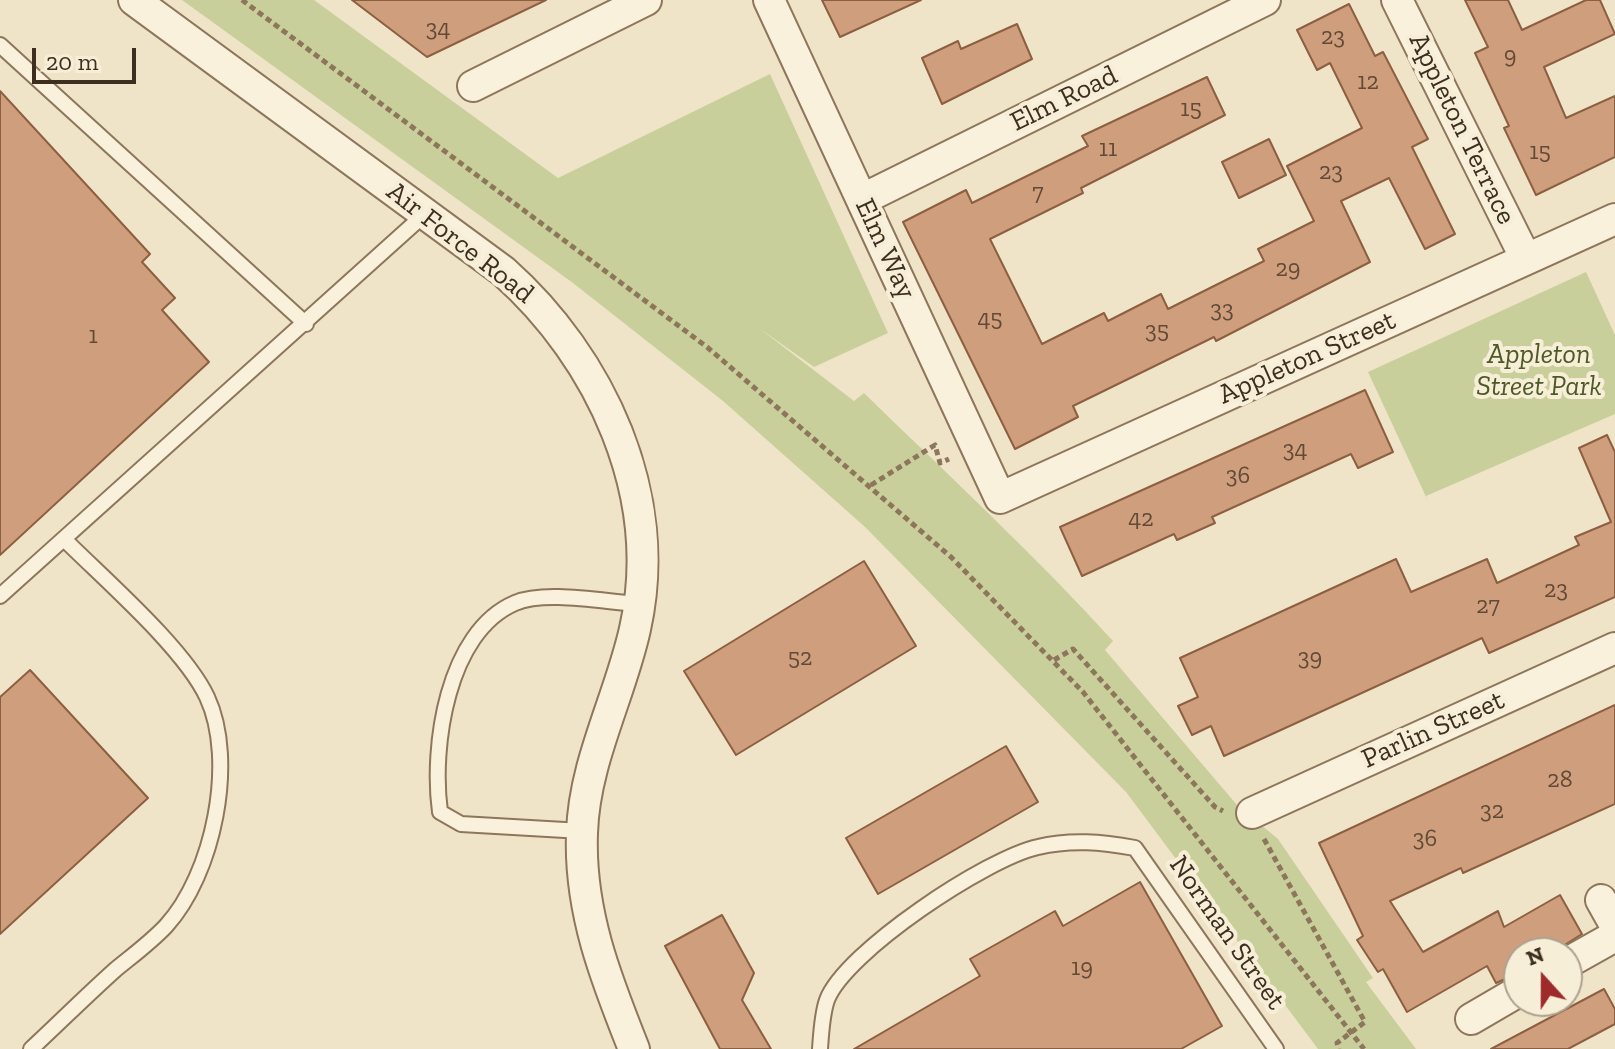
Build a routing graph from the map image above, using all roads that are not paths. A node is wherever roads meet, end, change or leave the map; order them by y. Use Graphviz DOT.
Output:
graph roads {
  1 [pos="134,0"];
  2 [pos="646,0"];
  3 [pos="769,0"];
  4 [pos="1265,0"];
  5 [pos="1397,0"];
  6 [pos="0,45"];
  7 [pos="473,86"];
  8 [pos="863,199"];
  9 [pos="426,213"];
  10 [pos="1615,219"];
  11 [pos="1526,259"];
  12 [pos="306,324"];
  13 [pos="1000,498"];
  14 [pos="64,539"];
  15 [pos="0,596"];
  16 [pos="638,604"];
  17 [pos="1615,648"];
  18 [pos="1252,813"];
  19 [pos="582,831"];
  20 [pos="1615,936"];
  21 [pos="1583,954"];
  22 [pos="1503,1000"];
  23 [pos="1471,1019"];
  24 [pos="31,1049"];
  25 [pos="634,1049"];
  26 [pos="820,1049"];
  27 [pos="1276,1049"];
  1 -- 9 [label="street, Air Force Road"];
  2 -- 7 [label="street"];
  3 -- 8 [label="street, Elm Way"];
  4 -- 8 [label="street, Elm Road"];
  5 -- 11 [label="street, Appleton Terrace"];
  6 -- 12 [label="lane"];
  8 -- 13 [label="street, Elm Way"];
  9 -- 12 [label="lane"];
  9 -- 16 [label="street, Air Force Road"];
  10 -- 11 [label="street, Appleton Street"];
  11 -- 13 [label="street, Appleton Street"];
  12 -- 14 [label="lane"];
  14 -- 15 [label="lane"];
  14 -- 24 [label="lane"];
  16 -- 19 [label="street, Air Force Road"];
  16 -- 19 [label="lane"];
  17 -- 18 [label="street, Parlin Street"];
  19 -- 25 [label="street, Air Force Road"];
  20 -- 21 [label="street"];
  22 -- 23 [label="street"];
  26 -- 27 [label="lane, Norman Street"];
}
